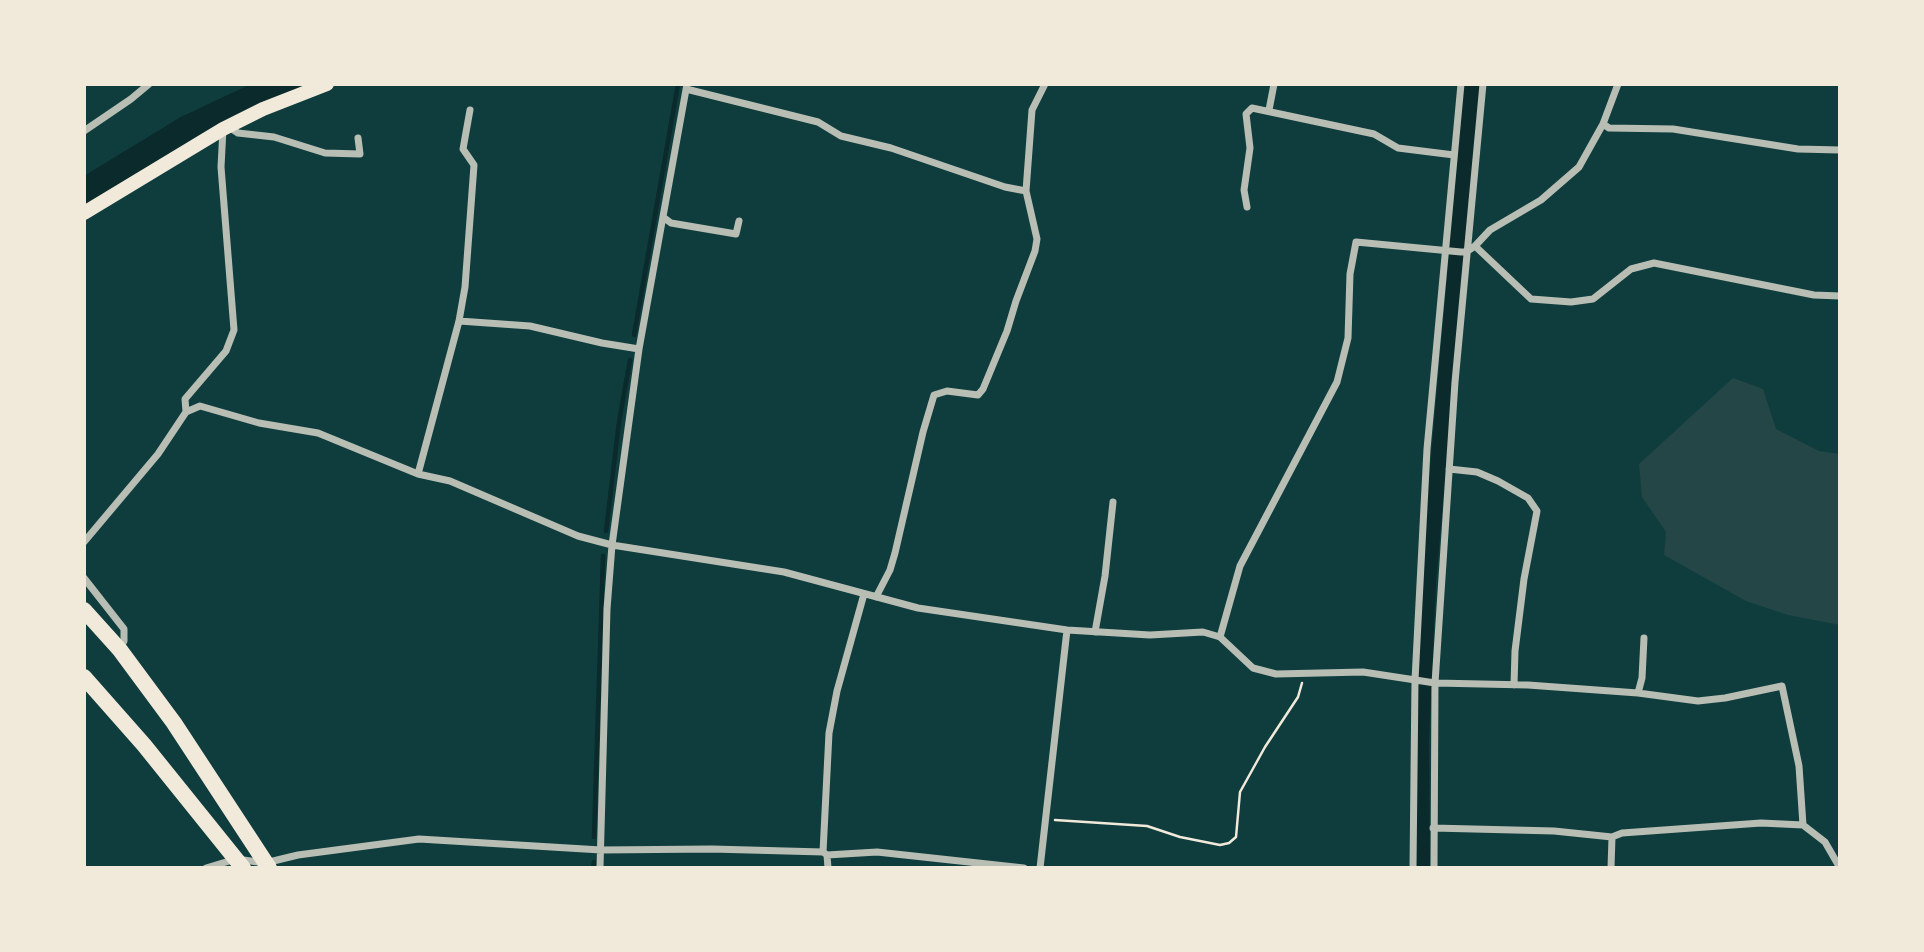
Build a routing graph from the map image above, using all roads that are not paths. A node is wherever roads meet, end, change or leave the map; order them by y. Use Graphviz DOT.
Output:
graph roads {
  1 [pos="149,84"];
  2 [pos="327,84"];
  3 [pos="1045,84"];
  4 [pos="1274,84"];
  5 [pos="1461,84"];
  6 [pos="1483,84"];
  7 [pos="1618,84"];
  8 [pos="686,86"];
  9 [pos="470,110"];
  10 [pos="1269,110"];
  11 [pos="1603,124"];
  12 [pos="226,127"];
  13 [pos="84,131"];
  14 [pos="358,138"];
  15 [pos="1840,150"];
  16 [pos="1454,155"];
  17 [pos="1026,191"];
  18 [pos="1247,207"];
  19 [pos="84,213"];
  20 [pos="663,218"];
  21 [pos="739,221"];
  22 [pos="1475,246"];
  23 [pos="1448,251"];
  24 [pos="1464,252"];
  25 [pos="1840,296"];
  26 [pos="459,321"];
  27 [pos="639,349"];
  28 [pos="186,412"];
  29 [pos="1449,469"];
  30 [pos="418,474"];
  31 [pos="1113,502"];
  32 [pos="84,542"];
  33 [pos="612,545"];
  34 [pos="84,578"];
  35 [pos="864,594"];
  36 [pos="876,597"];
  37 [pos="84,610"];
  38 [pos="1068,630"];
  39 [pos="1095,632"];
  40 [pos="1220,637"];
  41 [pos="1644,638"];
  42 [pos="120,650"];
  43 [pos="84,677"];
  44 [pos="1417,680"];
  45 [pos="1433,683"];
  46 [pos="1514,685"];
  47 [pos="1638,693"];
  48 [pos="1803,825"];
  49 [pos="1433,828"];
  50 [pos="1612,837"];
  51 [pos="601,850"];
  52 [pos="825,854"];
  53 [pos="239,864"];
  54 [pos="267,865"];
  55 [pos="206,868"];
  56 [pos="600,868"];
  57 [pos="828,868"];
  58 [pos="1024,868"];
  59 [pos="1040,868"];
  60 [pos="1413,868"];
  61 [pos="1434,868"];
  62 [pos="1611,868"];
  63 [pos="1840,868"];
  1 -- 13 [label="street"];
  2 -- 12 [label="main road"];
  3 -- 17 [label="street"];
  4 -- 10 [label="street"];
  5 -- 16 [label="street"];
  6 -- 24 [label="street"];
  7 -- 11 [label="street"];
  8 -- 17 [label="street"];
  8 -- 20 [label="street"];
  9 -- 26 [label="street"];
  10 -- 16 [label="street"];
  10 -- 18 [label="street"];
  11 -- 15 [label="street"];
  11 -- 22 [label="street"];
  12 -- 14 [label="street"];
  12 -- 19 [label="main road"];
  12 -- 28 [label="street"];
  16 -- 23 [label="street"];
  17 -- 36 [label="street"];
  20 -- 21 [label="street"];
  20 -- 27 [label="street"];
  22 -- 24 [label="street"];
  22 -- 25 [label="street"];
  23 -- 24 [label="street"];
  23 -- 40 [label="street"];
  23 -- 44 [label="street"];
  24 -- 29 [label="street"];
  26 -- 27 [label="street"];
  26 -- 30 [label="street"];
  27 -- 33 [label="street"];
  28 -- 30 [label="street"];
  28 -- 32 [label="street"];
  29 -- 45 [label="street"];
  29 -- 46 [label="street"];
  30 -- 33 [label="street"];
  31 -- 39 [label="street"];
  33 -- 35 [label="street"];
  33 -- 51 [label="street"];
  34 -- 42 [label="street"];
  35 -- 36 [label="street"];
  35 -- 52 [label="street"];
  36 -- 38 [label="street"];
  37 -- 42 [label="highway"];
  38 -- 39 [label="street"];
  38 -- 59 [label="street"];
  39 -- 40 [label="street"];
  40 -- 44 [label="street"];
  41 -- 47 [label="street"];
  42 -- 54 [label="highway"];
  43 -- 53 [label="highway"];
  44 -- 45 [label="street"];
  44 -- 60 [label="street"];
  45 -- 46 [label="street"];
  45 -- 49 [label="street"];
  46 -- 47 [label="street"];
  47 -- 48 [label="street"];
  48 -- 50 [label="street"];
  48 -- 63 [label="street"];
  49 -- 50 [label="street"];
  49 -- 61 [label="street"];
  50 -- 62 [label="street"];
  51 -- 52 [label="street"];
  51 -- 54 [label="street"];
  51 -- 56 [label="street"];
  52 -- 57 [label="street"];
  52 -- 58 [label="street"];
  53 -- 54 [label="street"];
  53 -- 55 [label="street"];
}
